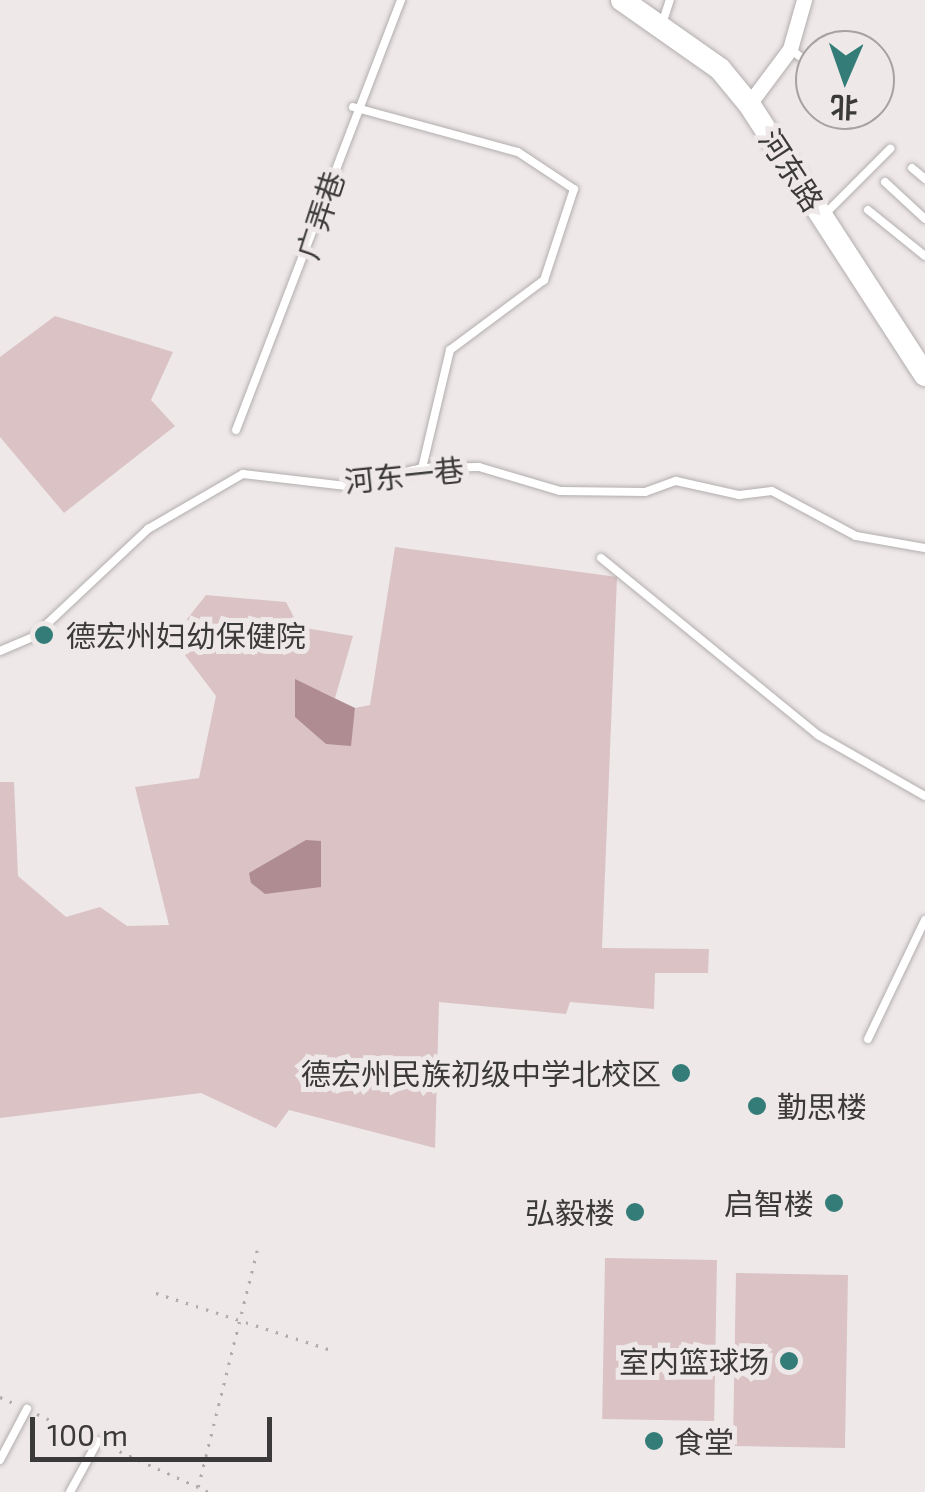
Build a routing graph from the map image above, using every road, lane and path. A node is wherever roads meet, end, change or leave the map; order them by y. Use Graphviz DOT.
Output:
graph roads {
  1 [pos="402,0"];
  2 [pos="622,0"];
  3 [pos="670,0"];
  4 [pos="804,0"];
  5 [pos="662,26"];
  6 [pos="790,50"];
  7 [pos="795,54"];
  8 [pos="749,104"];
  9 [pos="353,108"];
  10 [pos="890,149"];
  11 [pos="912,168"];
  12 [pos="925,179"];
  13 [pos="884,182"];
  14 [pos="868,210"];
  15 [pos="823,217"];
  16 [pos="925,219"];
  17 [pos="925,256"];
  18 [pos="925,375"];
  19 [pos="236,430"];
  20 [pos="422,468"];
  21 [pos="925,548"];
  22 [pos="600,558"];
  23 [pos="0,651"];
  24 [pos="925,796"];
  25 [pos="925,920"];
  26 [pos="868,1039"];
  27 [pos="257,1250"];
  28 [pos="156,1293"];
  29 [pos="237,1321"];
  30 [pos="334,1351"];
  31 [pos="26,1409"];
  32 [pos="98,1442"];
  33 [pos="0,1460"];
  34 [pos="198,1487"];
  35 [pos="70,1492"];
  1 -- 9 [label="lane, 广弄巷"];
  2 -- 5 [label="main road, 河东路"];
  3 -- 5 [label="lane"];
  4 -- 6 [label="street"];
  5 -- 8 [label="main road, 河东路"];
  6 -- 7 [label="lane"];
  6 -- 8 [label="street"];
  8 -- 15 [label="main road, 河东路"];
  9 -- 19 [label="lane, 广弄巷"];
  9 -- 20 [label="lane"];
  10 -- 15 [label="lane"];
  11 -- 12 [label="lane"];
  13 -- 16 [label="lane"];
  14 -- 17 [label="lane"];
  15 -- 18 [label="main road, 河东路"];
  20 -- 21 [label="lane, 河东一巷"];
  20 -- 23 [label="lane, 河东一巷"];
  22 -- 24 [label="lane"];
  25 -- 26 [label="lane"];
  27 -- 29 [label="path"];
  28 -- 29 [label="path"];
  29 -- 30 [label="path"];
  29 -- 34 [label="path"];
  31 -- 33 [label="lane"];
  32 -- 35 [label="lane"];
}
